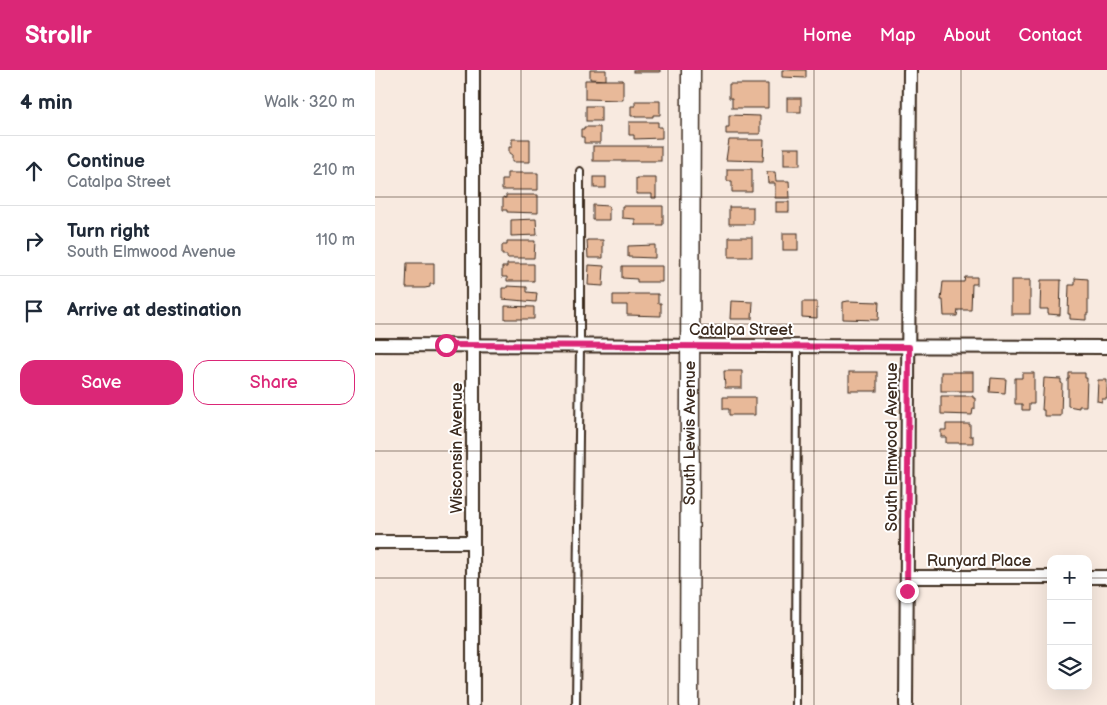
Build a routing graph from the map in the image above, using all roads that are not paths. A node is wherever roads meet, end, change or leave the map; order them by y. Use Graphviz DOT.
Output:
graph roads {
  1 [pos="473,70"];
  2 [pos="691,70"];
  3 [pos="910,70"];
  4 [pos="580,171"];
  5 [pos="375,345"];
  6 [pos="473,345"];
  7 [pos="580,346"];
  8 [pos="690,346"];
  9 [pos="797,346"];
  10 [pos="909,347"];
  11 [pos="1107,347"];
  12 [pos="375,542"];
  13 [pos="473,542"];
  14 [pos="907,577"];
  15 [pos="1047,577"];
  16 [pos="1092,577"];
  17 [pos="1107,577"];
  18 [pos="473,705"];
  19 [pos="577,705"];
  20 [pos="689,705"];
  21 [pos="796,705"];
  22 [pos="907,705"];
  1 -- 6 [label="street, Wisconsin Avenue"];
  2 -- 8 [label="main road, South Lewis Avenue"];
  3 -- 10 [label="street, South Elmwood Avenue"];
  4 -- 7 [label="lane"];
  5 -- 6 [label="street, Catalpa Street"];
  6 -- 7 [label="street, Catalpa Street"];
  6 -- 13 [label="street, Wisconsin Avenue"];
  7 -- 8 [label="street, Catalpa Street"];
  7 -- 19 [label="lane"];
  8 -- 9 [label="street, Catalpa Street"];
  8 -- 20 [label="main road, South Lewis Avenue"];
  9 -- 10 [label="street, Catalpa Street"];
  9 -- 21 [label="lane"];
  10 -- 11 [label="street, Catalpa Street"];
  10 -- 14 [label="street, South Elmwood Avenue"];
  12 -- 13 [label="street"];
  13 -- 18 [label="street, Wisconsin Avenue"];
  14 -- 15 [label="street, Runyard Place"];
  14 -- 22 [label="street, South Elmwood Avenue"];
  16 -- 17 [label="street"];
}
